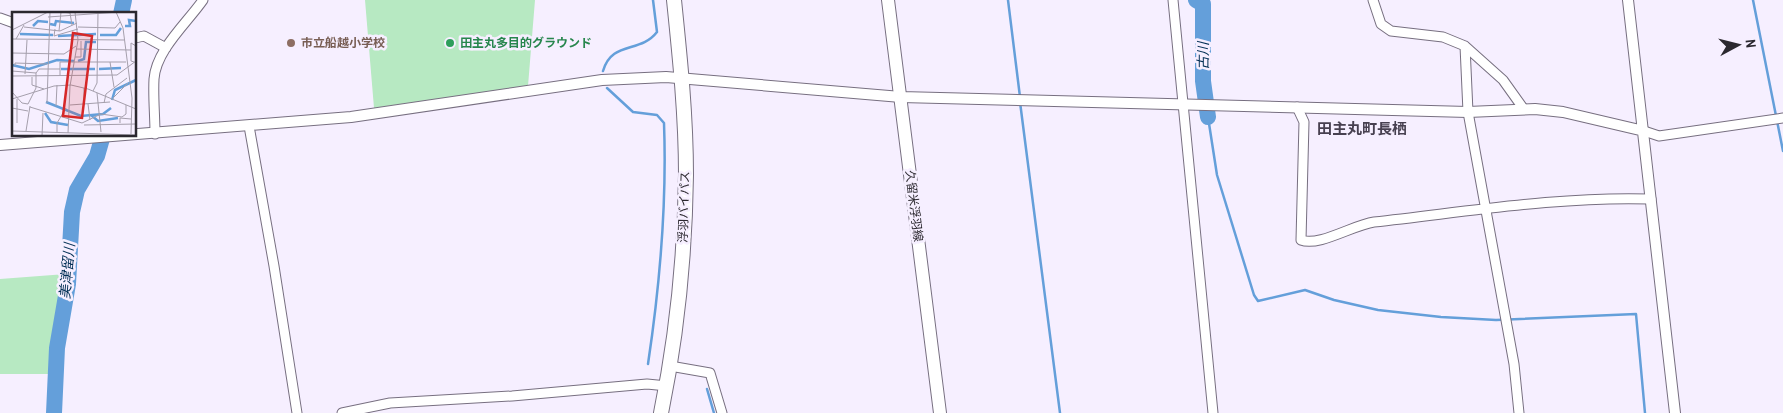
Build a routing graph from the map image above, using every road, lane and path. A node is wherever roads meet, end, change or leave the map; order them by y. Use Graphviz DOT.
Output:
graph roads {
  1 [pos="203,0"];
  2 [pos="674,0"];
  3 [pos="888,0"];
  4 [pos="1173,0"];
  5 [pos="1373,0"];
  6 [pos="1628,0"];
  7 [pos="0,18"];
  8 [pos="12,22"];
  9 [pos="139,37"];
  10 [pos="1465,46"];
  11 [pos="166,48"];
  12 [pos="682,78"];
  13 [pos="901,97"];
  14 [pos="1183,104"];
  15 [pos="1297,107"];
  16 [pos="1523,108"];
  17 [pos="1468,112"];
  18 [pos="1783,118"];
  19 [pos="249,126"];
  20 [pos="1644,132"];
  21 [pos="155,134"];
  22 [pos="136,135"];
  23 [pos="124,136"];
  24 [pos="0,145"];
  25 [pos="1651,199"];
  26 [pos="1485,210"];
  27 [pos="670,366"];
  28 [pos="667,386"];
  29 [pos="297,413"];
  30 [pos="342,413"];
  31 [pos="662,413"];
  32 [pos="722,413"];
  33 [pos="940,413"];
  34 [pos="1213,413"];
  35 [pos="1519,413"];
  36 [pos="1675,413"];
  1 -- 11 [label="street"];
  2 -- 12 [label="highway, 浮羽バイパス"];
  3 -- 13 [label="main road, 久留米浮羽線"];
  4 -- 14 [label="street"];
  5 -- 10 [label="street"];
  6 -- 20 [label="street"];
  7 -- 8 [label="street"];
  9 -- 11 [label="street"];
  10 -- 16 [label="street"];
  10 -- 17 [label="street"];
  11 -- 21 [label="street"];
  12 -- 13 [label="street"];
  12 -- 19 [label="street"];
  12 -- 27 [label="highway, 浮羽バイパス"];
  13 -- 14 [label="street"];
  13 -- 33 [label="main road, 久留米浮羽線"];
  14 -- 15 [label="street"];
  14 -- 34 [label="street"];
  15 -- 17 [label="street"];
  15 -- 26 [label="street"];
  16 -- 17 [label="street"];
  16 -- 20 [label="street"];
  17 -- 26 [label="street"];
  18 -- 20 [label="street"];
  19 -- 21 [label="street"];
  19 -- 29 [label="street"];
  20 -- 25 [label="street"];
  21 -- 22 [label="street"];
  23 -- 24 [label="street"];
  25 -- 26 [label="street"];
  25 -- 36 [label="street"];
  26 -- 35 [label="street"];
  27 -- 28 [label="highway, 浮羽バイパス"];
  27 -- 32 [label="street"];
  28 -- 30 [label="street"];
  28 -- 31 [label="highway, 浮羽バイパス"];
}
